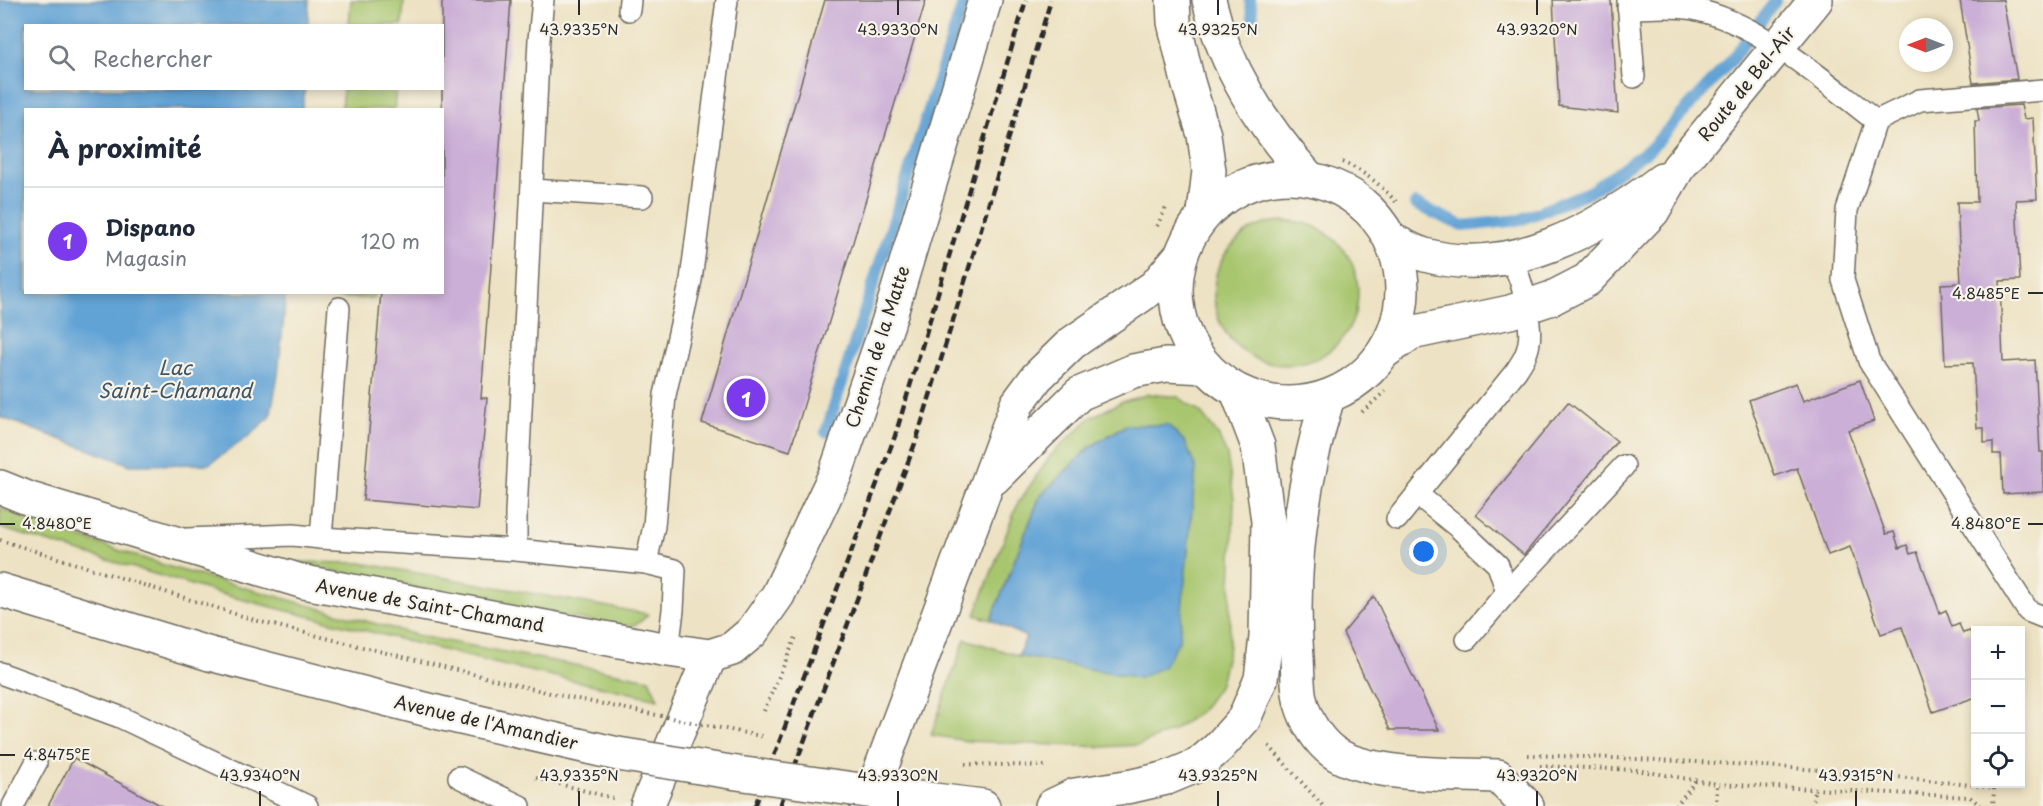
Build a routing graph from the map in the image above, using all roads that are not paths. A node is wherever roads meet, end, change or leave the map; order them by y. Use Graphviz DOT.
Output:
graph roads {
  1 [pos="543,0"];
  2 [pos="727,0"];
  3 [pos="985,0"];
  4 [pos="1173,0"];
  5 [pos="1209,0"];
  6 [pos="1816,0"];
  7 [pos="1628,4"];
  8 [pos="1777,47"];
  9 [pos="1634,77"];
  10 [pos="2043,90"];
  11 [pos="1876,121"];
  12 [pos="1678,168"];
  13 [pos="1308,177"];
  14 [pos="532,190"];
  15 [pos="642,197"];
  16 [pos="1204,213"];
  17 [pos="1392,240"];
  18 [pos="1181,255"];
  19 [pos="1500,258"];
  20 [pos="1526,307"];
  21 [pos="339,308"];
  22 [pos="1384,352"];
  23 [pos="1206,367"];
  24 [pos="1237,391"];
  25 [pos="1328,397"];
  26 [pos="1624,466"];
  27 [pos="986,486"];
  28 [pos="0,487"];
  29 [pos="1418,495"];
  30 [pos="1397,519"];
  31 [pos="321,538"];
  32 [pos="163,540"];
  33 [pos="516,550"];
  34 [pos="646,563"];
  35 [pos="0,590"];
  36 [pos="1507,592"];
  37 [pos="2043,617"];
  38 [pos="1467,639"];
  39 [pos="668,650"];
  40 [pos="710,656"];
  41 [pos="0,673"];
  42 [pos="36,763"];
  43 [pos="459,777"];
  44 [pos="13,806"];
  45 [pos="308,806"];
  46 [pos="520,806"];
  47 [pos="647,806"];
  48 [pos="867,806"];
  49 [pos="983,806"];
  50 [pos="1052,806"];
  51 [pos="1527,806"];
  1 -- 14 [label="lane"];
  2 -- 34 [label="lane"];
  3 -- 40 [label="main road, Chemin de la Matte"];
  4 -- 16 [label="main road"];
  5 -- 13 [label="main road"];
  6 -- 8 [label="main road, Route de Bel-Air"];
  7 -- 8 [label="lane"];
  7 -- 9 [label="lane"];
  8 -- 11 [label="lane"];
  8 -- 12 [label="main road, Route de Bel-Air"];
  10 -- 11 [label="lane"];
  11 -- 37 [label="lane"];
  12 -- 19 [label="main road, Route de Bel-Air"];
  12 -- 20 [label="main road, Route de Bel-Air"];
  13 -- 16 [label="main road"];
  13 -- 17 [label="main road"];
  14 -- 15 [label="lane"];
  14 -- 33 [label="lane"];
  16 -- 18 [label="main road"];
  17 -- 19 [label="main road, Route de Bel-Air"];
  17 -- 22 [label="main road"];
  18 -- 23 [label="main road"];
  18 -- 27 [label="main road"];
  19 -- 20 [label="lane"];
  20 -- 22 [label="main road, Route de Bel-Air"];
  20 -- 29 [label="lane"];
  21 -- 31 [label="lane"];
  22 -- 25 [label="main road"];
  23 -- 24 [label="main road"];
  23 -- 27 [label="main road"];
  24 -- 25 [label="main road"];
  24 -- 50 [label="main road"];
  25 -- 51 [label="main road"];
  26 -- 36 [label="lane"];
  27 -- 48 [label="main road"];
  28 -- 32 [label="main road, Avenue de Saint-Chamand"];
  29 -- 30 [label="lane"];
  29 -- 36 [label="lane"];
  31 -- 32 [label="lane"];
  31 -- 33 [label="lane"];
  32 -- 39 [label="main road, Avenue de Saint-Chamand"];
  33 -- 34 [label="lane"];
  34 -- 39 [label="lane"];
  35 -- 49 [label="main road, Avenue de l'Amandier, bridge"];
  36 -- 38 [label="lane"];
  39 -- 40 [label="main road, Avenue de Saint-Chamand"];
  40 -- 47 [label="main road"];
  41 -- 45 [label="lane"];
  42 -- 44 [label="lane"];
  43 -- 46 [label="lane"];
}
